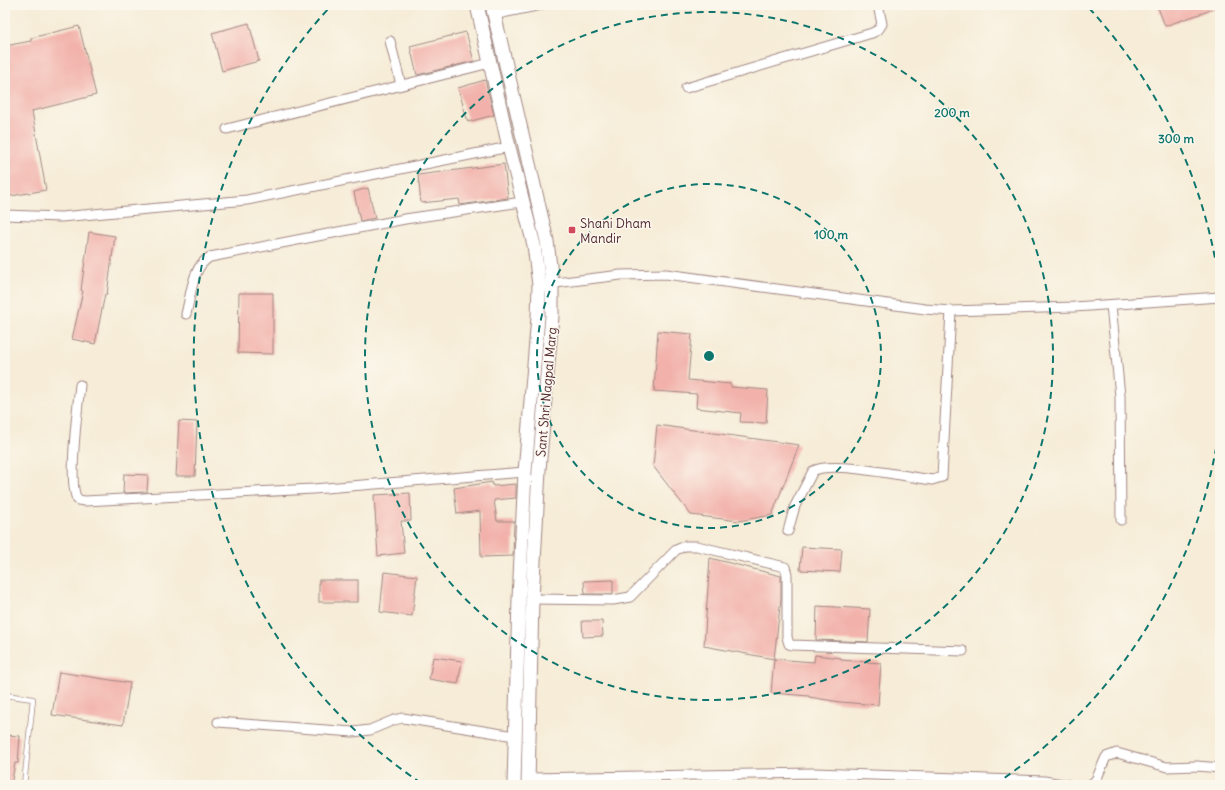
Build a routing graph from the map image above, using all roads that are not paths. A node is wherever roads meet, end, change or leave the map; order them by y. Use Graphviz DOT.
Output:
graph roads {
  1 [pos="478,5"];
  2 [pos="541,5"];
  3 [pos="878,5"];
  4 [pos="492,10"];
  5 [pos="390,41"];
  6 [pos="490,63"];
  7 [pos="401,85"];
  8 [pos="686,88"];
  9 [pos="227,129"];
  10 [pos="509,147"];
  11 [pos="522,202"];
  12 [pos="5,215"];
  13 [pos="552,283"];
  14 [pos="539,285"];
  15 [pos="1220,297"];
  16 [pos="1111,305"];
  17 [pos="951,311"];
  18 [pos="186,314"];
  19 [pos="80,385"];
  20 [pos="526,472"];
  21 [pos="1121,520"];
  22 [pos="788,531"];
  23 [pos="532,599"];
  24 [pos="963,651"];
  25 [pos="5,694"];
  26 [pos="218,722"];
  27 [pos="515,736"];
  28 [pos="1220,768"];
  29 [pos="528,782"];
  30 [pos="24,785"];
  31 [pos="514,785"];
  32 [pos="1069,785"];
  33 [pos="1090,785"];
  1 -- 6 [label="main road, Sant Shri Nagpal Marg"];
  2 -- 4 [label="street"];
  3 -- 8 [label="street"];
  4 -- 13 [label="main road, Sant Shri Nagpal Marg"];
  5 -- 7 [label="street"];
  6 -- 7 [label="street"];
  6 -- 10 [label="main road, Sant Shri Nagpal Marg"];
  7 -- 9 [label="street"];
  10 -- 11 [label="main road, Sant Shri Nagpal Marg"];
  10 -- 12 [label="street"];
  11 -- 14 [label="main road, Sant Shri Nagpal Marg"];
  11 -- 18 [label="street"];
  13 -- 14 [label="street"];
  13 -- 17 [label="street"];
  13 -- 23 [label="main road, Sant Shri Nagpal Marg"];
  14 -- 20 [label="main road, Sant Shri Nagpal Marg"];
  15 -- 16 [label="street"];
  16 -- 17 [label="street"];
  16 -- 21 [label="street"];
  17 -- 22 [label="street"];
  19 -- 20 [label="street"];
  20 -- 27 [label="main road, Sant Shri Nagpal Marg"];
  23 -- 24 [label="street"];
  23 -- 29 [label="main road, Sant Shri Nagpal Marg"];
  25 -- 30 [label="lane"];
  26 -- 27 [label="street"];
  27 -- 31 [label="main road, Sant Shri Nagpal Marg"];
  28 -- 33 [label="street"];
  29 -- 32 [label="street"];
}
